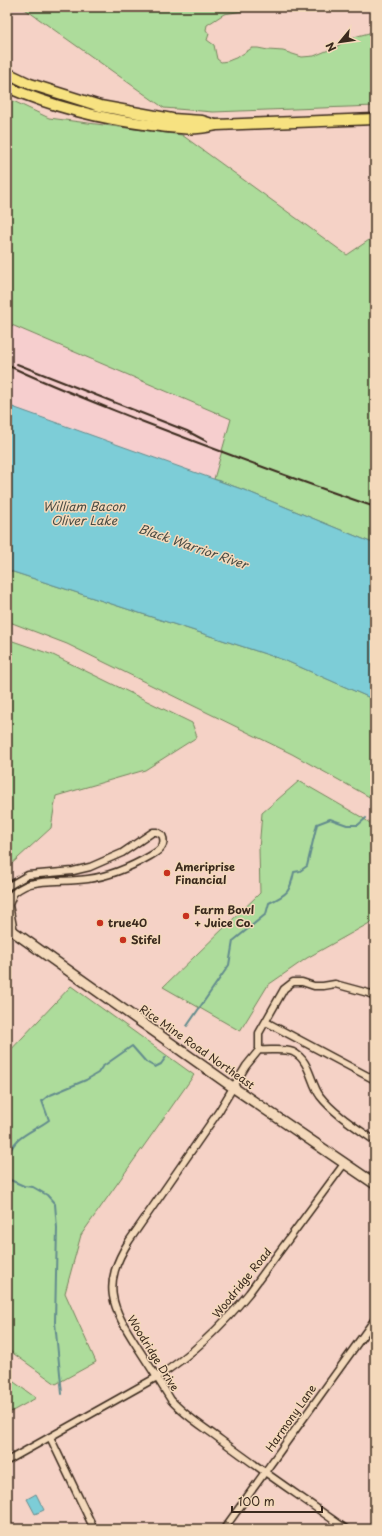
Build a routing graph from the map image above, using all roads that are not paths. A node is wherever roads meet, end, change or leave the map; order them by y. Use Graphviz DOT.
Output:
graph roads {
  1 [pos="7,73"];
  2 [pos="7,88"];
  3 [pos="375,119"];
  4 [pos="217,125"];
  5 [pos="7,887"];
  6 [pos="13,893"];
  7 [pos="7,899"];
  8 [pos="12,932"];
  9 [pos="375,996"];
  10 [pos="266,1022"];
  11 [pos="259,1050"];
  12 [pos="375,1080"];
  13 [pos="234,1088"];
  14 [pos="375,1141"];
  15 [pos="344,1164"];
  16 [pos="375,1184"];
  17 [pos="375,1319"];
  18 [pos="157,1377"];
  19 [pos="50,1437"];
  20 [pos="7,1461"];
  21 [pos="265,1471"];
  22 [pos="94,1529"];
  23 [pos="224,1529"];
  24 [pos="346,1529"];
  1 -- 4 [label="main road"];
  2 -- 4 [label="main road"];
  3 -- 4 [label="main road"];
  5 -- 6 [label="street"];
  6 -- 7 [label="street"];
  6 -- 8 [label="street"];
  8 -- 13 [label="main road, Rice Mine Road Northeast"];
  9 -- 10 [label="street"];
  10 -- 11 [label="street"];
  10 -- 12 [label="street"];
  11 -- 13 [label="street, Woodridge Drive"];
  11 -- 14 [label="street"];
  13 -- 15 [label="main road, Rice Mine Road Northeast"];
  13 -- 18 [label="street, Woodridge Drive"];
  15 -- 16 [label="main road, Rice Mine Road Northeast"];
  15 -- 18 [label="street, Woodridge Road"];
  17 -- 21 [label="street, Harmony Lane"];
  18 -- 19 [label="street, Woodridge Road"];
  18 -- 21 [label="street, Woodridge Drive"];
  19 -- 20 [label="street, Woodridge Road"];
  19 -- 22 [label="street"];
  21 -- 23 [label="street, Harmony Lane"];
  21 -- 24 [label="street, Woodridge Drive"];
}
